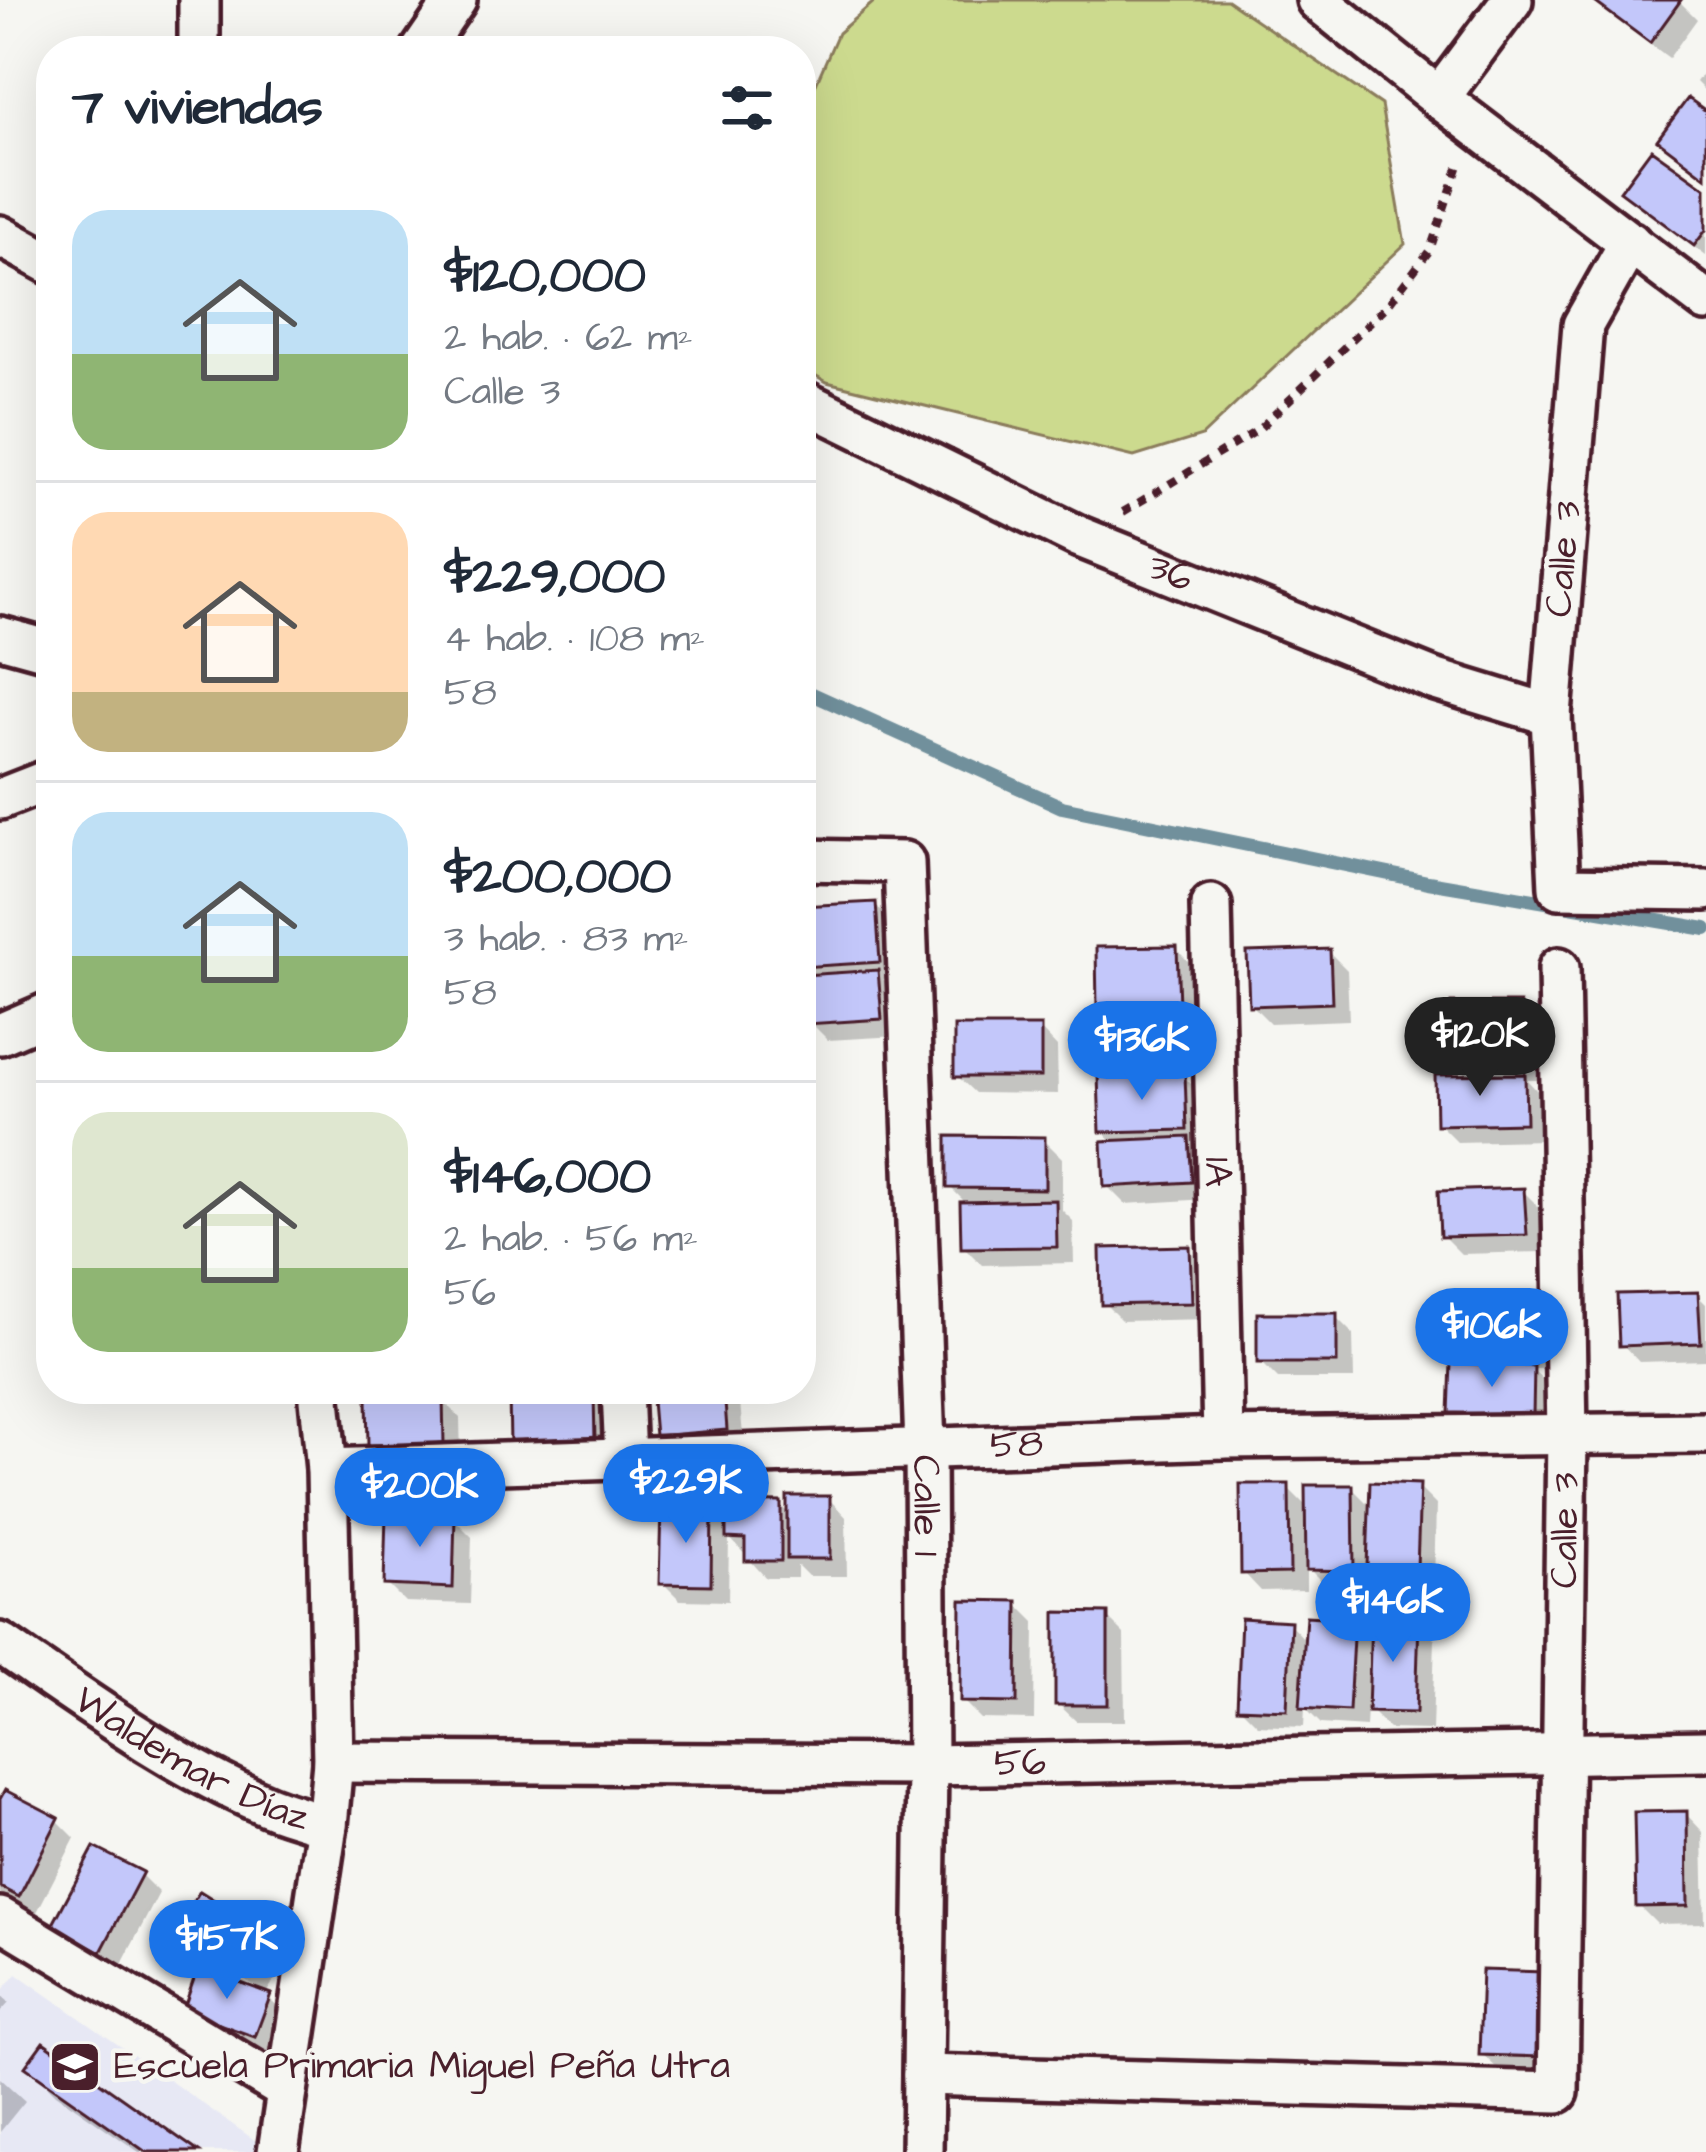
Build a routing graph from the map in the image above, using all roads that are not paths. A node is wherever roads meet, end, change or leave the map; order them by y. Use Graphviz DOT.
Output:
graph roads {
  1 [pos="199,0"];
  2 [pos="456,0"];
  3 [pos="1317,0"];
  4 [pos="1513,0"];
  5 [pos="199,36"];
  6 [pos="431,36"];
  7 [pos="1439,98"];
  8 [pos="0,236"];
  9 [pos="1630,242"];
  10 [pos="36,256"];
  11 [pos="1704,294"];
  12 [pos="816,407"];
  13 [pos="0,637"];
  14 [pos="36,647"];
  15 [pos="1551,715"];
  16 [pos="36,785"];
  17 [pos="0,799"];
  18 [pos="816,860"];
  19 [pos="1706,890"];
  20 [pos="1211,905"];
  21 [pos="1559,968"];
  22 [pos="36,1018"];
  23 [pos="0,1034"];
  24 [pos="320,1404"];
  25 [pos="623,1404"];
  26 [pos="1706,1433"];
  27 [pos="1567,1435"];
  28 [pos="1223,1438"];
  29 [pos="925,1447"];
  30 [pos="625,1459"];
  31 [pos="327,1469"];
  32 [pos="0,1643"];
  33 [pos="1706,1751"];
  34 [pos="1561,1754"];
  35 [pos="333,1762"];
  36 [pos="927,1766"];
  37 [pos="327,1825"];
  38 [pos="0,1918"];
  39 [pos="923,2075"];
  40 [pos="287,2091"];
  41 [pos="278,2152"];
  42 [pos="922,2152"];
  1 -- 5 [label="street"];
  2 -- 6 [label="street"];
  3 -- 7 [label="street"];
  4 -- 7 [label="street"];
  7 -- 9 [label="street"];
  8 -- 10 [label="street"];
  9 -- 11 [label="street"];
  9 -- 15 [label="street, Calle 3"];
  12 -- 15 [label="street, 36"];
  13 -- 14 [label="street"];
  15 -- 19 [label="street, Calle 3"];
  16 -- 17 [label="street"];
  18 -- 29 [label="street, Calle 1"];
  20 -- 28 [label="street, 1A"];
  21 -- 27 [label="street, Calle 3"];
  22 -- 23 [label="street"];
  24 -- 31 [label="street"];
  25 -- 30 [label="street"];
  26 -- 27 [label="street, 58"];
  27 -- 28 [label="street, 58"];
  27 -- 34 [label="street, Calle 3"];
  28 -- 29 [label="street, 58"];
  29 -- 30 [label="street, 58"];
  29 -- 36 [label="street, Calle 1"];
  30 -- 31 [label="street, 58"];
  31 -- 35 [label="street"];
  32 -- 37 [label="street, Waldemar Díaz"];
  33 -- 34 [label="street, 56"];
  34 -- 36 [label="street, 56"];
  34 -- 39 [label="street, Calle 3"];
  35 -- 36 [label="street, 56"];
  35 -- 37 [label="street"];
  36 -- 39 [label="street, Calle 1"];
  37 -- 40 [label="street"];
  38 -- 40 [label="street"];
  39 -- 42 [label="street, Calle 1"];
  40 -- 41 [label="street"];
}
